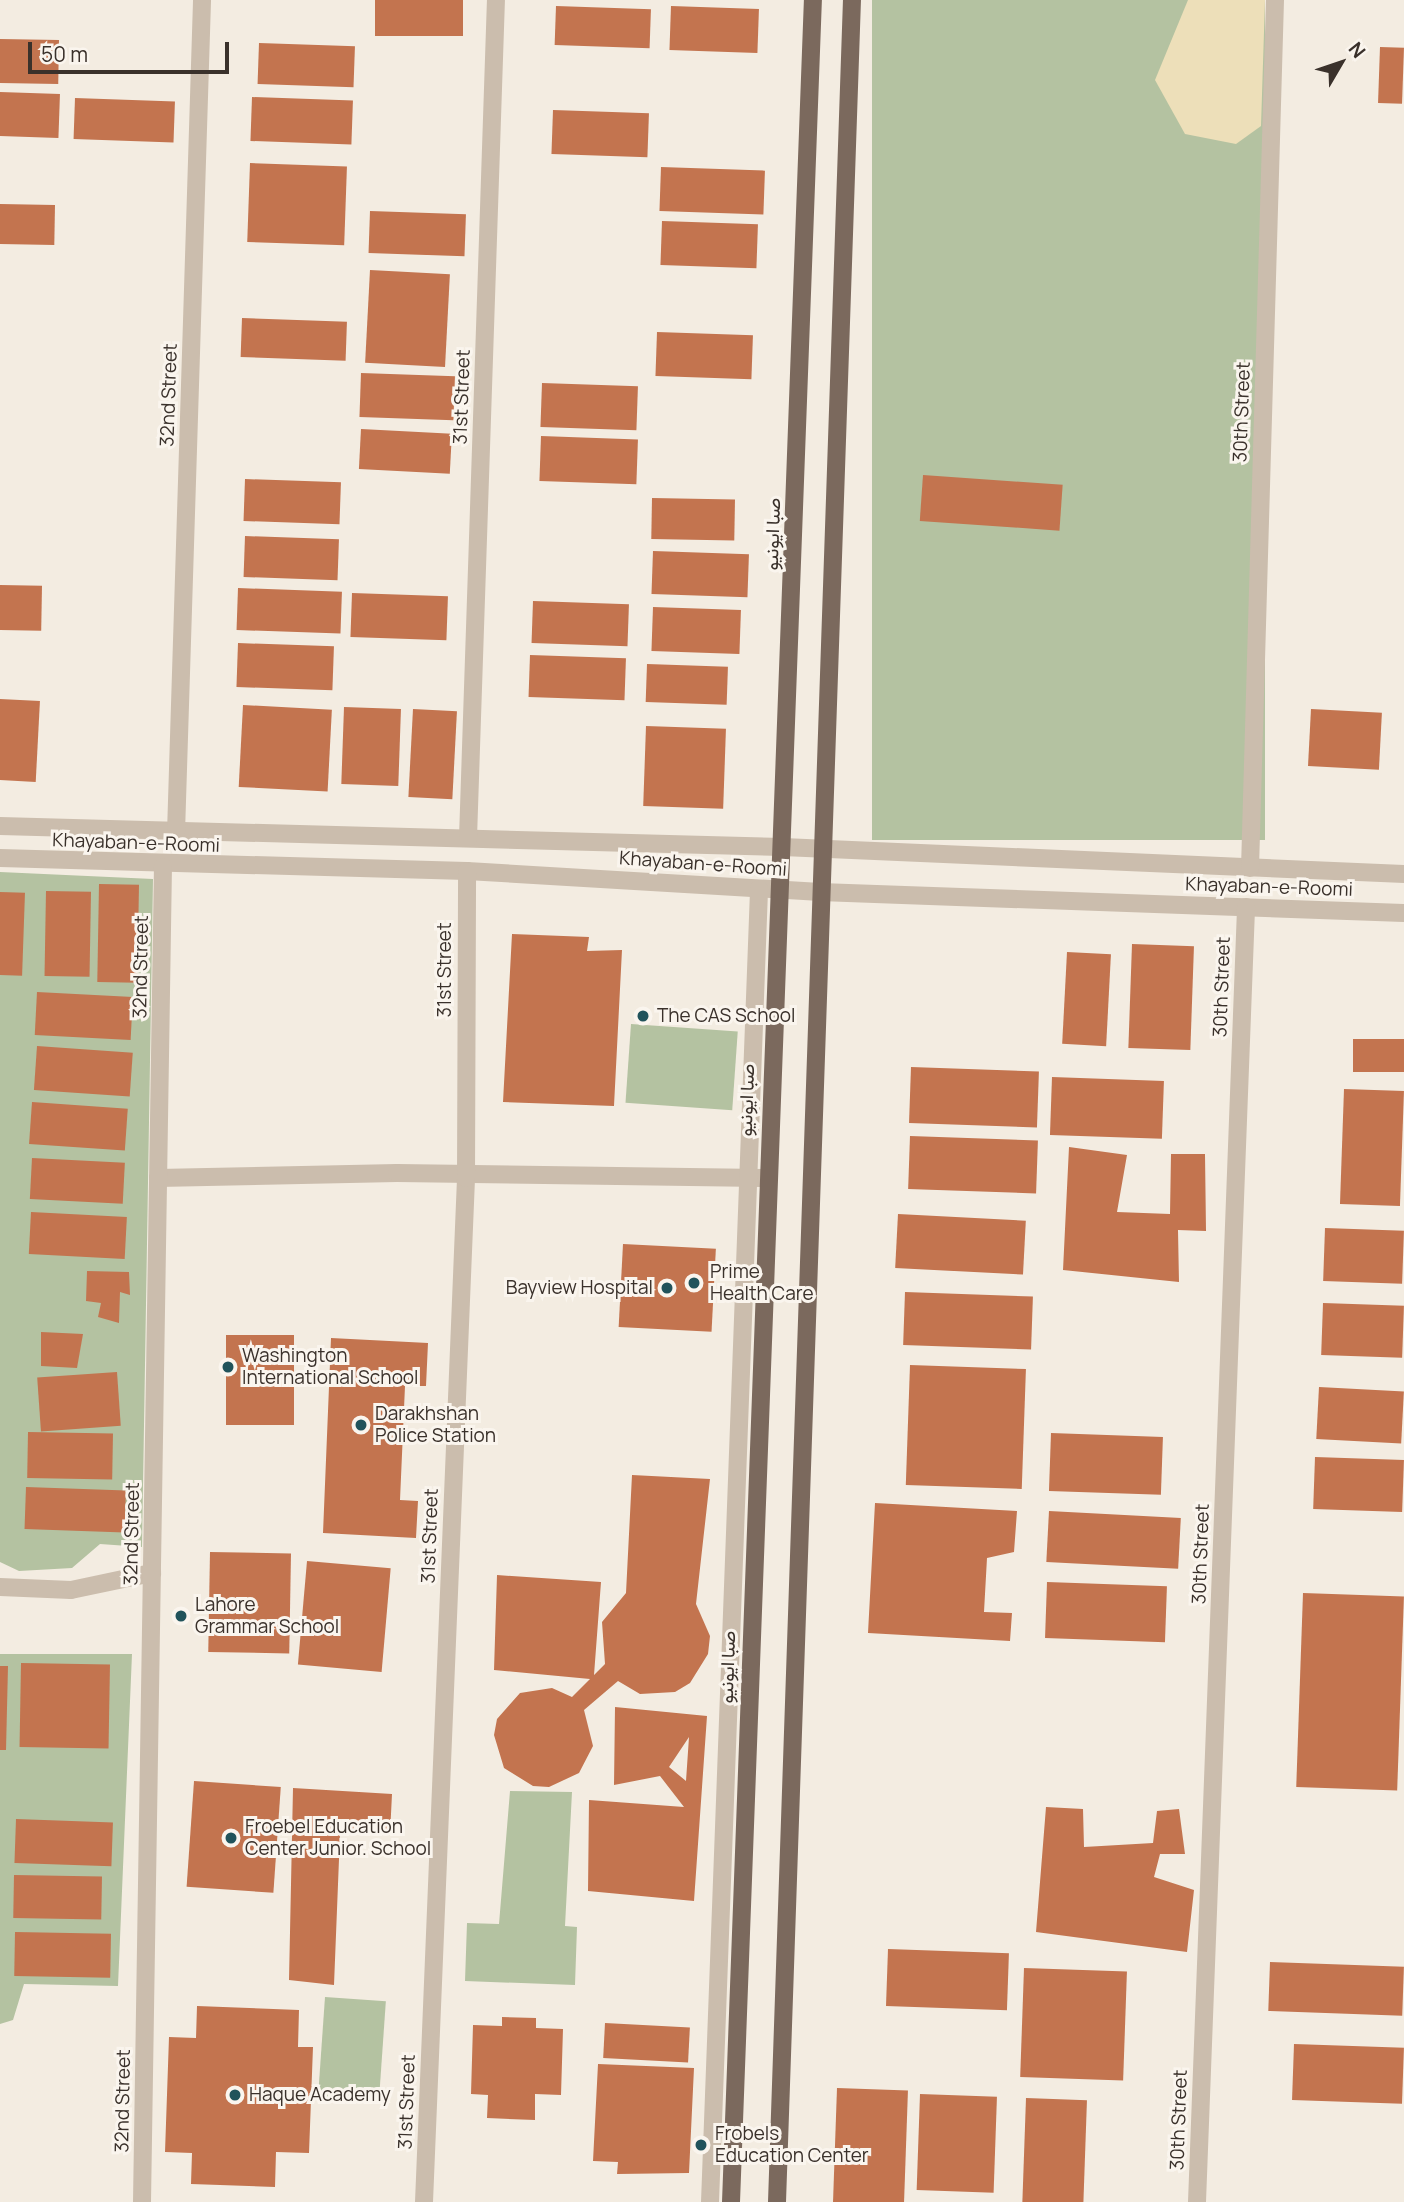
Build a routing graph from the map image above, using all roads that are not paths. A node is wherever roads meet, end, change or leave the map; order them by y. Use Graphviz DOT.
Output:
graph roads {
  1 [pos="202,0"];
  2 [pos="496,0"];
  3 [pos="813,0"];
  4 [pos="852,0"];
  5 [pos="1275,0"];
  6 [pos="0,826"];
  7 [pos="176,833"];
  8 [pos="468,838"];
  9 [pos="783,847"];
  10 [pos="821,850"];
  11 [pos="0,858"];
  12 [pos="163,867"];
  13 [pos="1250,868"];
  14 [pos="467,870"];
  15 [pos="1404,874"];
  16 [pos="767,889"];
  17 [pos="820,892"];
  18 [pos="1247,907"];
  19 [pos="1404,913"];
  20 [pos="158,1178"];
  21 [pos="466,1178"];
  22 [pos="759,1178"];
  23 [pos="152,1573"];
  24 [pos="0,1587"];
  25 [pos="142,2202"];
  26 [pos="424,2202"];
  27 [pos="710,2202"];
  28 [pos="731,2202"];
  29 [pos="777,2202"];
  30 [pos="1197,2202"];
  1 -- 7 [label="street, 32nd Street"];
  2 -- 8 [label="street, 31st Street"];
  3 -- 9 [label="main road, صبا ایونیو"];
  4 -- 10 [label="main road"];
  5 -- 13 [label="street, 30th Street"];
  6 -- 7 [label="street, Khayaban-e-Roomi"];
  7 -- 8 [label="street, Khayaban-e-Roomi"];
  8 -- 9 [label="street, Khayaban-e-Roomi"];
  9 -- 10 [label="street, Khayaban-e-Roomi"];
  9 -- 16 [label="main road, صبا ایونیو"];
  10 -- 13 [label="street, Khayaban-e-Roomi"];
  10 -- 17 [label="main road"];
  11 -- 12 [label="street, Khayaban-e-Roomi"];
  12 -- 14 [label="street, Khayaban-e-Roomi"];
  12 -- 20 [label="street, 32nd Street"];
  13 -- 15 [label="street, Khayaban-e-Roomi"];
  14 -- 16 [label="street, Khayaban-e-Roomi"];
  14 -- 21 [label="street, 31st Street"];
  16 -- 17 [label="street, Khayaban-e-Roomi"];
  16 -- 22 [label="main road, صبا ایونیو"];
  17 -- 18 [label="street, Khayaban-e-Roomi"];
  17 -- 29 [label="main road"];
  18 -- 19 [label="street, Khayaban-e-Roomi"];
  18 -- 30 [label="street, 30th Street"];
  20 -- 21 [label="street"];
  20 -- 23 [label="street, 32nd Street"];
  21 -- 22 [label="street"];
  21 -- 26 [label="street, 31st Street"];
  22 -- 27 [label="street"];
  22 -- 28 [label="main road, صبا ایونیو"];
  23 -- 24 [label="street"];
  23 -- 25 [label="street, 32nd Street"];
}
